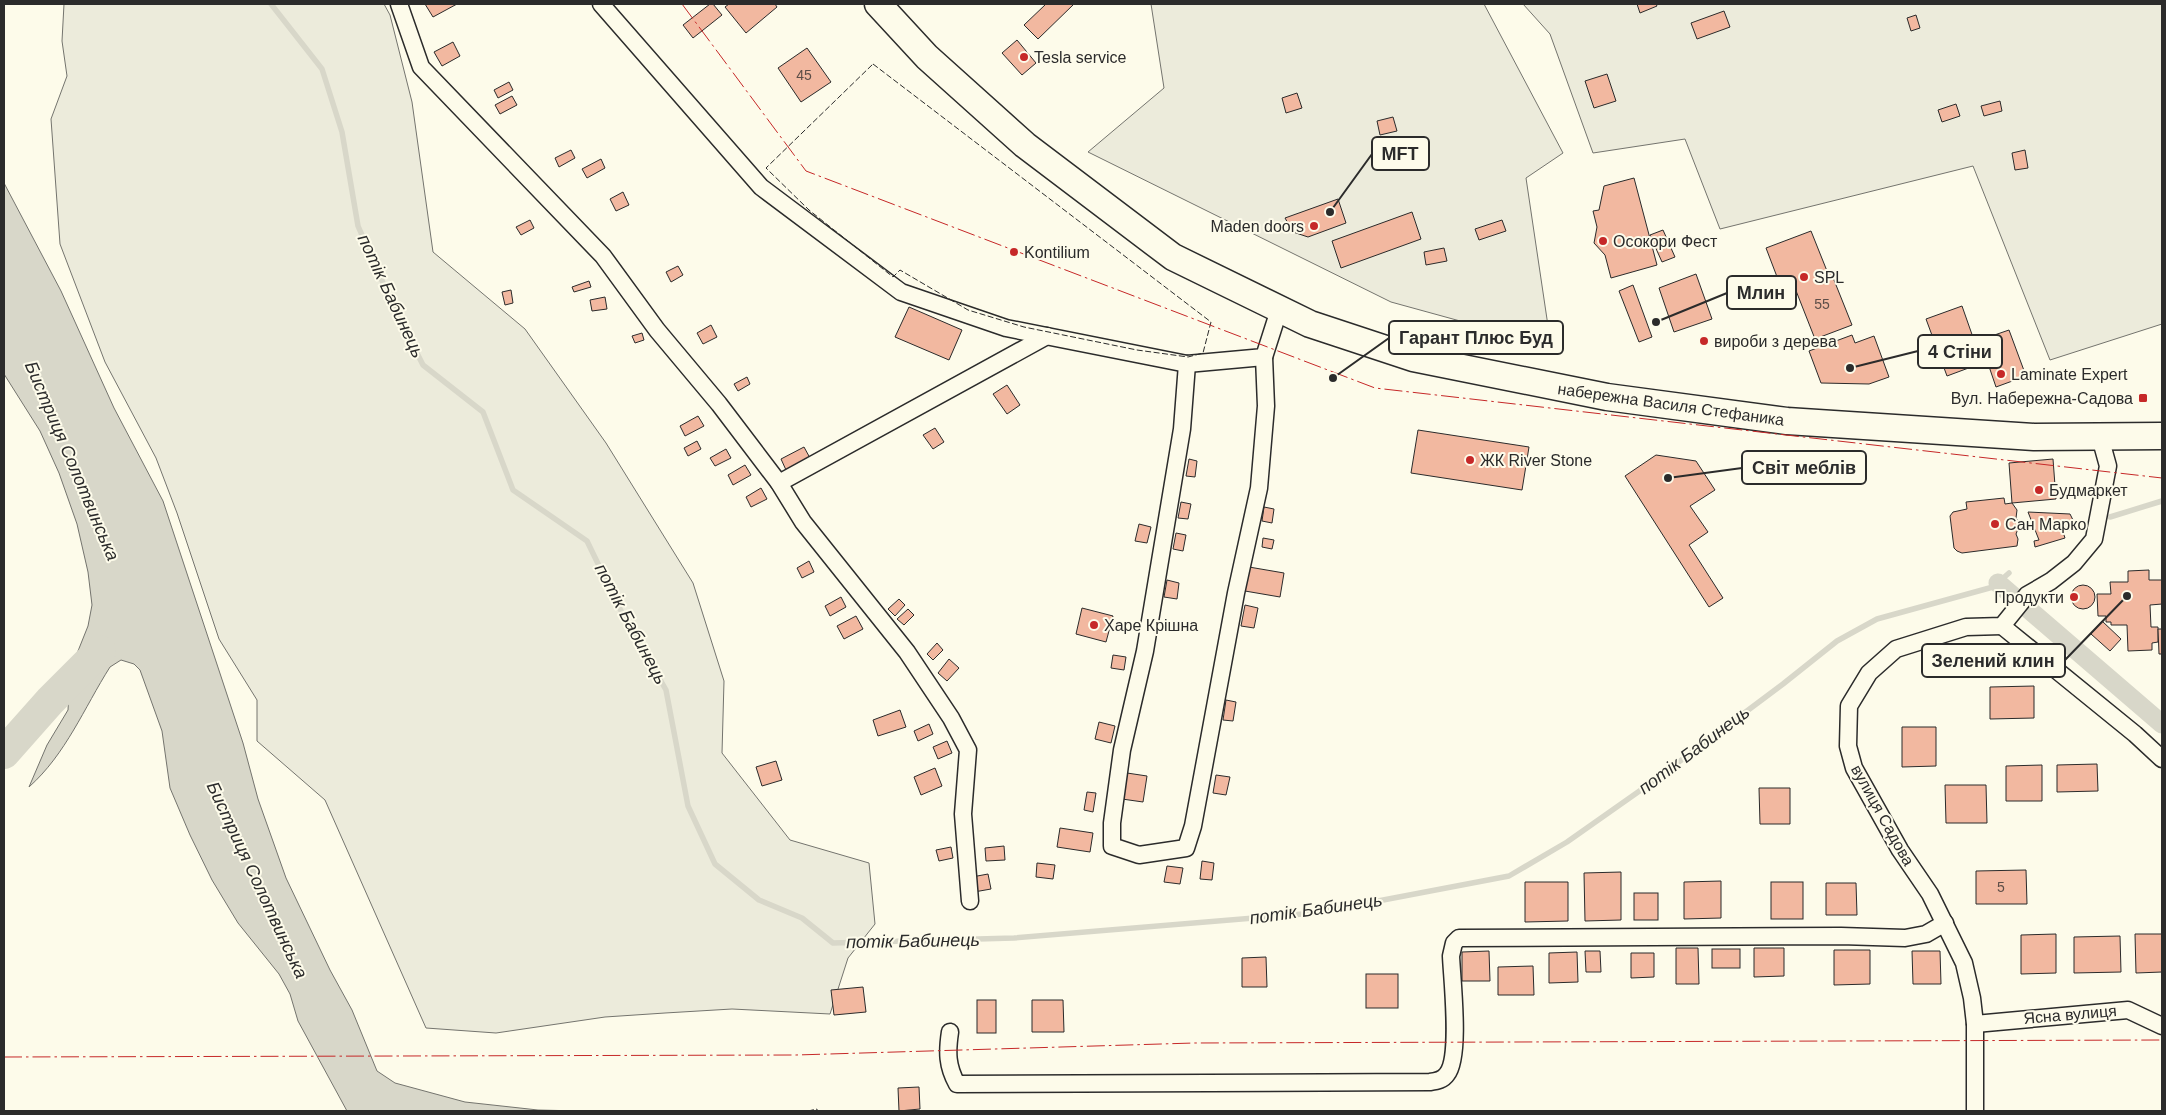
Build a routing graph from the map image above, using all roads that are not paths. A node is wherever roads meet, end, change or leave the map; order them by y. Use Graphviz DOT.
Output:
graph roads {
  1 [pos="399,4"];
  2 [pos="600,4"];
  3 [pos="878,4"];
  4 [pos="1279,310"];
  5 [pos="1047,336"];
  6 [pos="1264,357"];
  7 [pos="1187,364"];
  8 [pos="2162,436"];
  9 [pos="2100,437"];
  10 [pos="779,482"];
  11 [pos="2007,620"];
  12 [pos="2162,759"];
  13 [pos="970,901"];
  14 [pos="1945,923"];
  15 [pos="1975,1024"];
  16 [pos="2162,1026"];
  17 [pos="950,1032"];
  18 [pos="1975,1111"];
  1 -- 10 [label="street"];
  2 -- 5 [label="street"];
  3 -- 4 [label="main road, набережна Василя Стефаника"];
  4 -- 6 [label="street"];
  4 -- 9 [label="main road, набережна Василя Стефаника"];
  5 -- 7 [label="street"];
  5 -- 10 [label="street"];
  6 -- 7 [label="street"];
  6 -- 7 [label="street"];
  8 -- 9 [label="main road, набережна Василя Стефаника"];
  9 -- 11 [label="street"];
  10 -- 13 [label="street"];
  11 -- 12 [label="street"];
  11 -- 14 [label="street, вулиця Садова"];
  14 -- 15 [label="street, вулиця Садова"];
  14 -- 17 [label="street"];
  15 -- 16 [label="street, Ясна вулиця"];
  15 -- 18 [label="street, вулиця Садова"];
}
